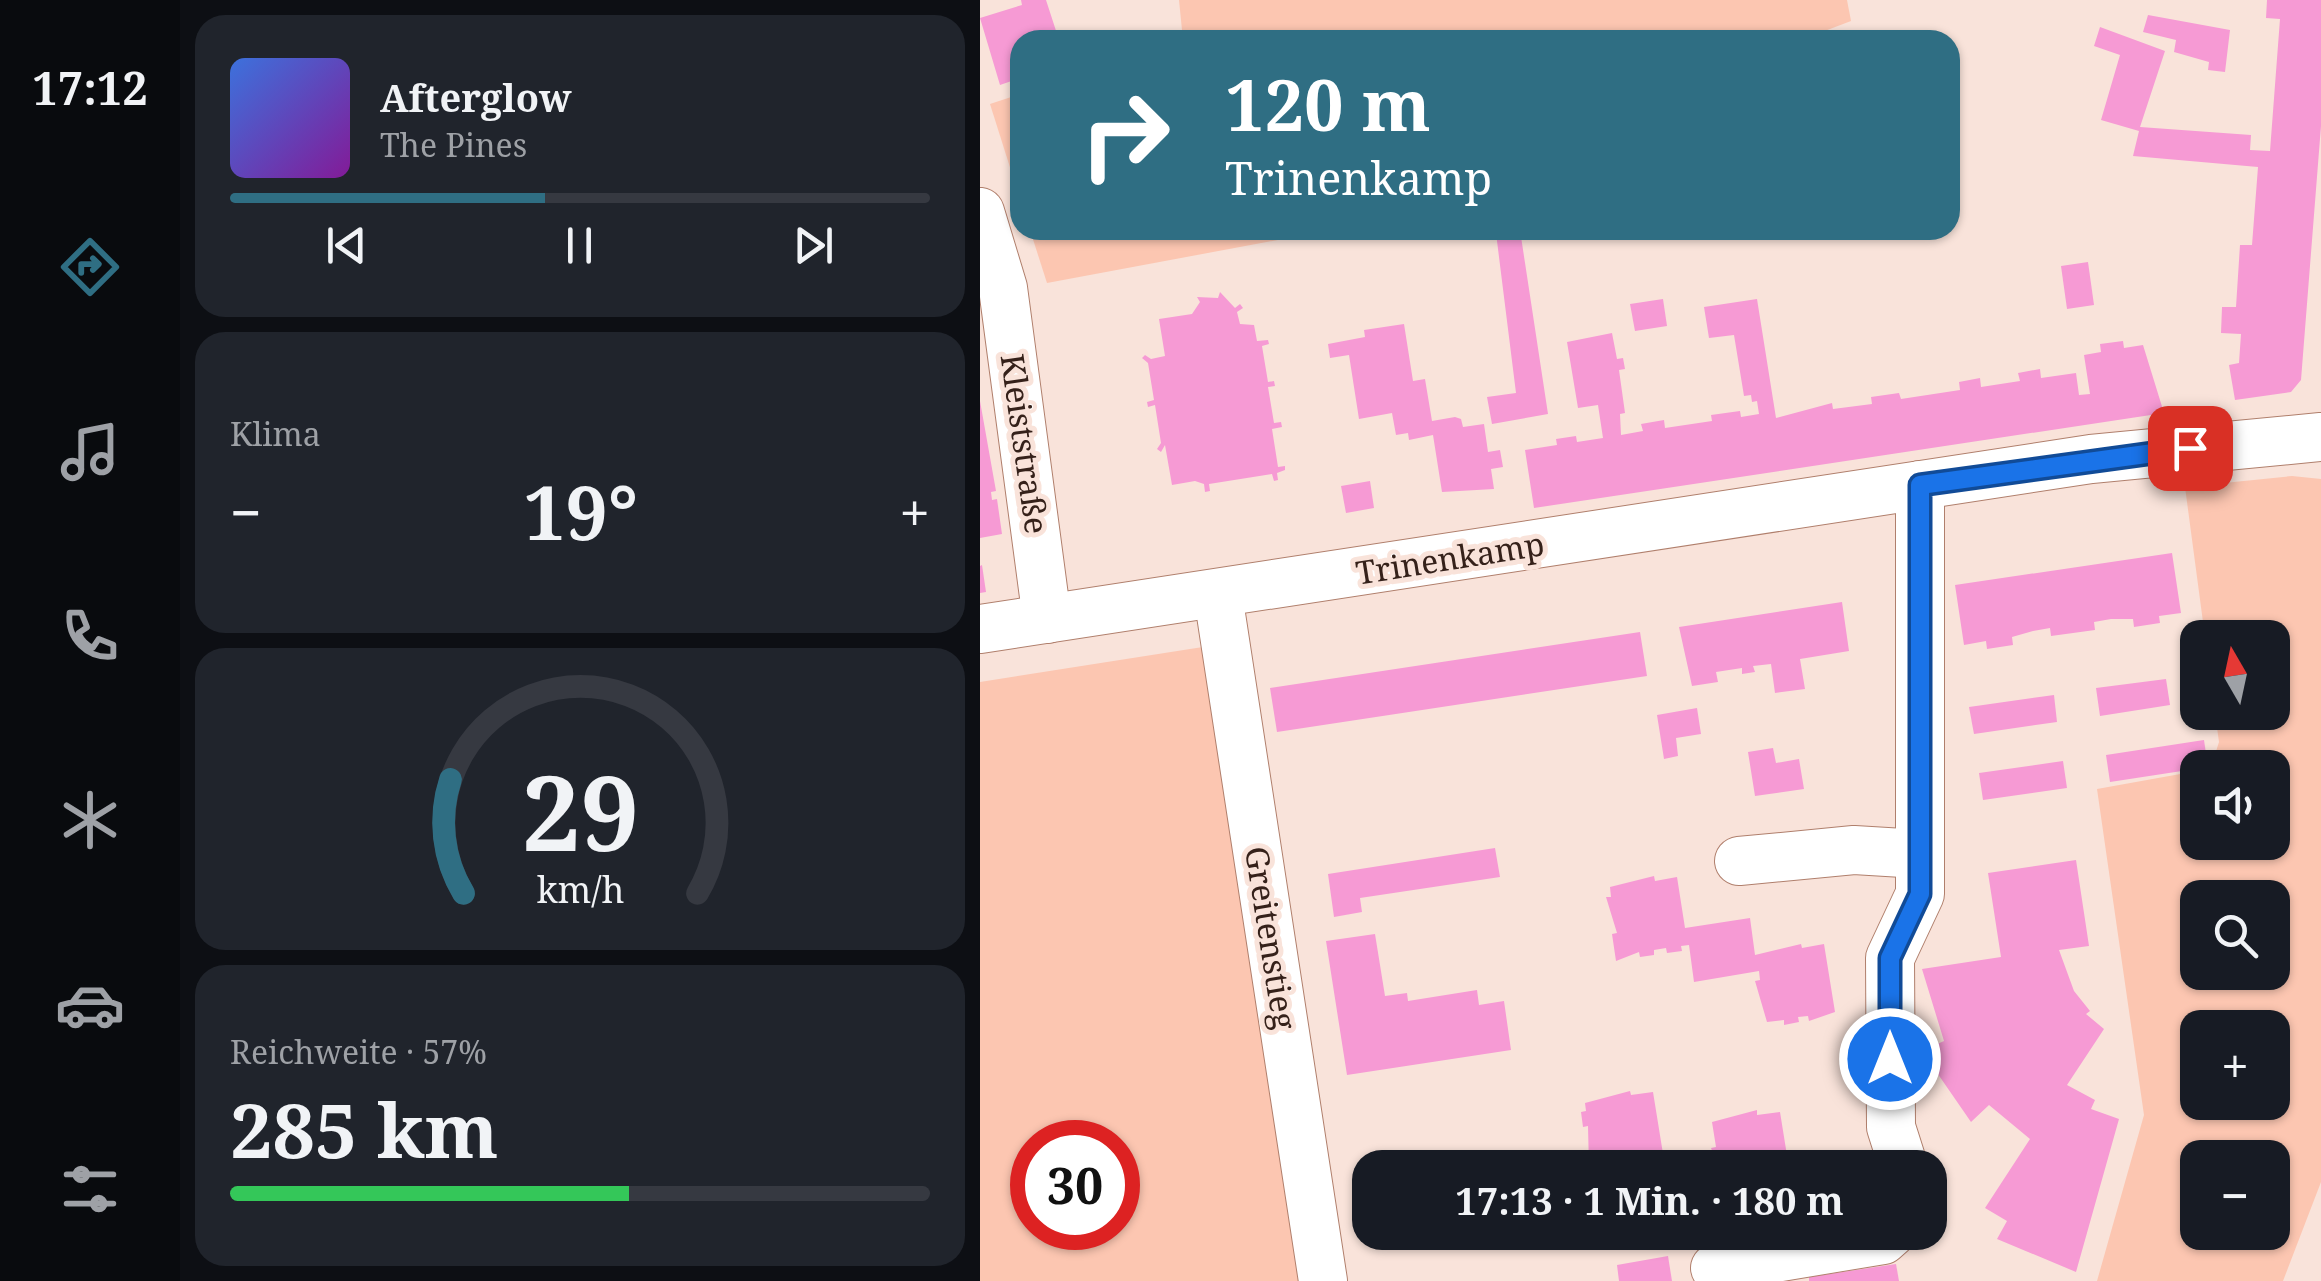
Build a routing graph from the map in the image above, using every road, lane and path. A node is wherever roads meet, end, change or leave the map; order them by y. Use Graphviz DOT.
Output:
graph roads {
  1 [pos="980,212"];
  2 [pos="2321,437"];
  3 [pos="1920,485"];
  4 [pos="1218,595"];
  5 [pos="1047,619"];
  6 [pos="980,630"];
  7 [pos="1920,854"];
  8 [pos="1740,861"];
  9 [pos="1898,1150"];
  10 [pos="1823,1250"];
  11 [pos="1715,1268"];
  12 [pos="1323,1281"];
  1 -- 5 [label="street, Kleiststraße"];
  2 -- 3 [label="street, Trinenkamp"];
  3 -- 4 [label="street, Trinenkamp"];
  3 -- 7 [label="street"];
  4 -- 5 [label="street, Trinenkamp"];
  4 -- 12 [label="street, Greitenstieg"];
  5 -- 6 [label="street, Trinenkamp"];
  7 -- 8 [label="street"];
  7 -- 9 [label="street"];
  10 -- 11 [label="street"];
}
